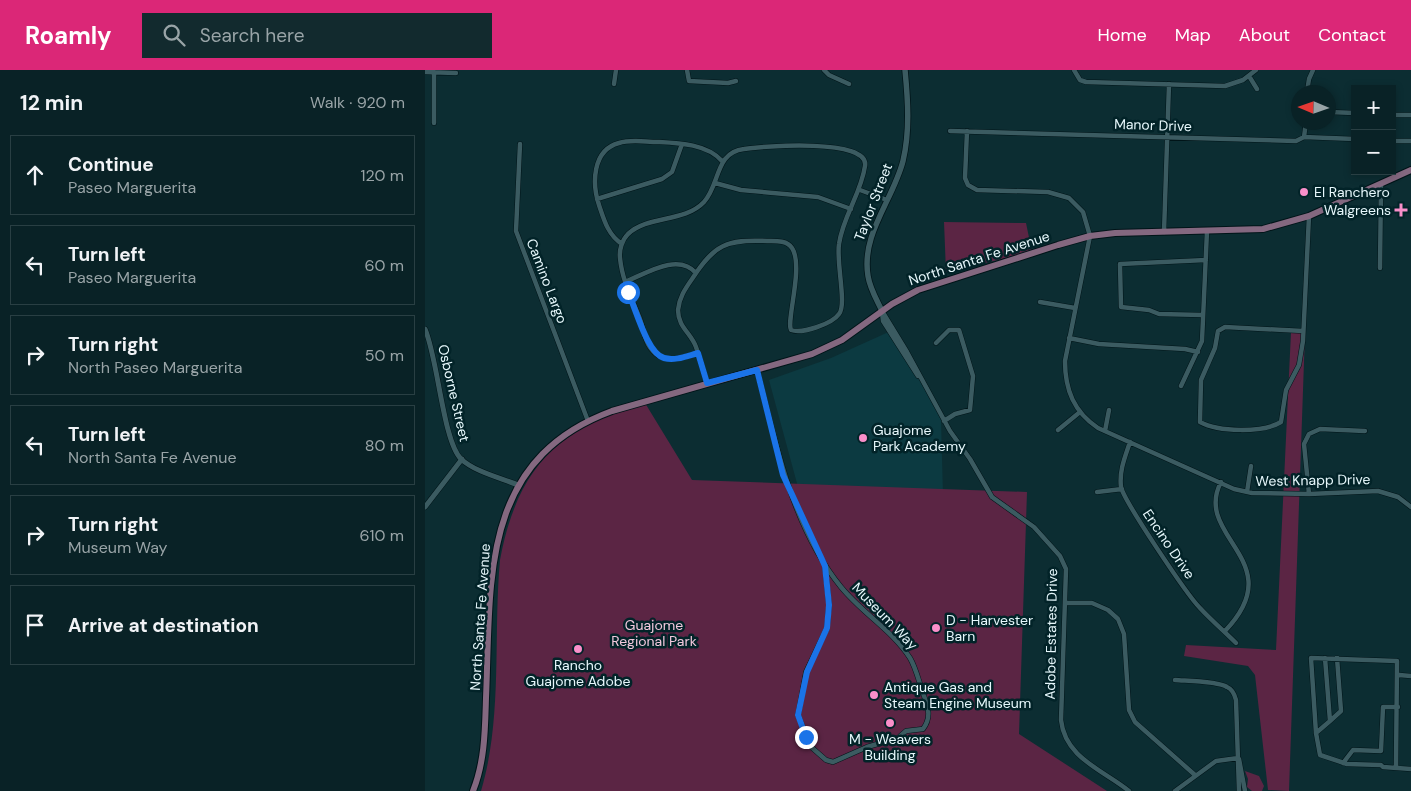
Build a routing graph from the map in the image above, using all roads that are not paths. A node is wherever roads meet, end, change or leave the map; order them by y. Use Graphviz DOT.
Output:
graph roads {
  1 [pos="616,70"];
  2 [pos="687,70"];
  3 [pos="824,70"];
  4 [pos="905,70"];
  5 [pos="1074,70"];
  6 [pos="1256,70"];
  7 [pos="1313,70"];
  8 [pos="425,72"];
  9 [pos="434,72"];
  10 [pos="456,73"];
  11 [pos="1249,76"];
  12 [pos="736,81"];
  13 [pos="614,84"];
  14 [pos="849,84"];
  15 [pos="1169,84"];
  16 [pos="1308,85"];
  17 [pos="1257,89"];
  18 [pos="1336,112"];
  19 [pos="1351,113"];
  20 [pos="1396,115"];
  21 [pos="1411,116"];
  22 [pos="434,124"];
  23 [pos="1305,130"];
  24 [pos="950,131"];
  25 [pos="967,131"];
  26 [pos="1167,136"];
  27 [pos="1305,137"];
  28 [pos="1351,139"];
  29 [pos="1396,141"];
  30 [pos="1411,141"];
  31 [pos="520,144"];
  32 [pos="683,144"];
  33 [pos="722,161"];
  34 [pos="1411,170"];
  35 [pos="715,183"];
  36 [pos="1381,185"];
  37 [pos="859,190"];
  38 [pos="597,199"];
  39 [pos="887,200"];
  40 [pos="851,209"];
  41 [pos="1309,216"];
  42 [pos="1207,231"];
  43 [pos="1164,232"];
  44 [pos="1090,236"];
  45 [pos="622,244"];
  46 [pos="1206,260"];
  47 [pos="1380,268"];
  48 [pos="696,273"];
  49 [pos="625,282"];
  50 [pos="1040,302"];
  51 [pos="1075,308"];
  52 [pos="882,312"];
  53 [pos="1203,315"];
  54 [pos="425,329"];
  55 [pos="1303,331"];
  56 [pos="1069,338"];
  57 [pos="936,343"];
  58 [pos="1198,352"];
  59 [pos="698,353"];
  60 [pos="757,370"];
  61 [pos="707,383"];
  62 [pos="1181,386"];
  63 [pos="1109,410"];
  64 [pos="1080,412"];
  65 [pos="944,421"];
  66 [pos="588,422"];
  67 [pos="1058,430"];
  68 [pos="1105,431"];
  69 [pos="1365,431"];
  70 [pos="1130,442"];
  71 [pos="462,459"];
  72 [pos="1251,466"];
  73 [pos="1221,482"];
  74 [pos="518,485"];
  75 [pos="1121,489"];
  76 [pos="1097,492"];
  77 [pos="1247,492"];
  78 [pos="1309,494"];
  79 [pos="425,507"];
  80 [pos="1411,507"];
  81 [pos="825,566"];
  82 [pos="1065,602"];
  83 [pos="1225,632"];
  84 [pos="1235,643"];
  85 [pos="1325,658"];
  86 [pos="1337,658"];
  87 [pos="1399,675"];
  88 [pos="1411,676"];
  89 [pos="1175,680"];
  90 [pos="1398,707"];
  91 [pos="1330,721"];
  92 [pos="1316,733"];
  93 [pos="1238,758"];
  94 [pos="1343,763"];
  95 [pos="1396,768"];
  96 [pos="1411,769"];
  97 [pos="1195,775"];
  98 [pos="473,791"];
  99 [pos="1129,791"];
  100 [pos="1175,791"];
  101 [pos="1239,791"];
  102 [pos="1245,791"];
  1 -- 13 [label="street"];
  2 -- 12 [label="street"];
  3 -- 14 [label="street"];
  4 -- 39 [label="main road, Taylor Street"];
  5 -- 15 [label="street"];
  6 -- 11 [label="street"];
  7 -- 16 [label="street"];
  8 -- 9 [label="street"];
  9 -- 10 [label="street"];
  9 -- 22 [label="street"];
  11 -- 15 [label="street"];
  11 -- 17 [label="street"];
  15 -- 26 [label="street"];
  18 -- 19 [label="street"];
  20 -- 21 [label="street"];
  23 -- 27 [label="street"];
  24 -- 25 [label="street, Manor Drive"];
  25 -- 26 [label="street, Manor Drive"];
  25 -- 44 [label="street"];
  26 -- 27 [label="street, Manor Drive"];
  26 -- 43 [label="street"];
  27 -- 28 [label="street, Manor Drive"];
  29 -- 30 [label="street"];
  31 -- 66 [label="street, Camino Largo"];
  32 -- 33 [label="street"];
  32 -- 38 [label="street"];
  32 -- 38 [label="street"];
  33 -- 35 [label="street"];
  33 -- 37 [label="street"];
  34 -- 36 [label="main road, North Santa Fe Avenue"];
  35 -- 40 [label="street"];
  35 -- 45 [label="street"];
  36 -- 41 [label="main road, North Santa Fe Avenue"];
  36 -- 47 [label="street"];
  37 -- 39 [label="street"];
  37 -- 40 [label="street"];
  38 -- 45 [label="street"];
  39 -- 52 [label="main road, Taylor Street"];
  40 -- 48 [label="street"];
  41 -- 42 [label="main road, North Santa Fe Avenue"];
  41 -- 55 [label="street"];
  42 -- 43 [label="main road, North Santa Fe Avenue"];
  42 -- 46 [label="street"];
  43 -- 44 [label="main road, North Santa Fe Avenue"];
  44 -- 51 [label="street, West Knapp Drive"];
  44 -- 52 [label="main road, North Santa Fe Avenue"];
  45 -- 49 [label="street"];
  46 -- 53 [label="street"];
  46 -- 53 [label="street"];
  48 -- 49 [label="street"];
  48 -- 59 [label="street"];
  49 -- 59 [label="street"];
  50 -- 51 [label="street"];
  51 -- 56 [label="street, West Knapp Drive"];
  52 -- 60 [label="main road, North Santa Fe Avenue"];
  52 -- 65 [label="street, Adobe Estates Drive"];
  53 -- 58 [label="street"];
  54 -- 71 [label="street, Osborne Street"];
  55 -- 55 [label="street"];
  56 -- 58 [label="street"];
  56 -- 64 [label="street, West Knapp Drive"];
  57 -- 65 [label="street"];
  58 -- 62 [label="street"];
  59 -- 61 [label="street"];
  60 -- 61 [label="main road, North Santa Fe Avenue"];
  60 -- 81 [label="street, Museum Way"];
  61 -- 66 [label="main road, North Santa Fe Avenue"];
  63 -- 68 [label="street"];
  64 -- 67 [label="street"];
  64 -- 68 [label="street, West Knapp Drive"];
  65 -- 82 [label="street, Adobe Estates Drive"];
  66 -- 74 [label="main road, North Santa Fe Avenue"];
  68 -- 70 [label="street, West Knapp Drive"];
  69 -- 78 [label="street"];
  70 -- 73 [label="street, West Knapp Drive"];
  70 -- 75 [label="street"];
  71 -- 74 [label="street, Osborne Street"];
  71 -- 79 [label="street"];
  72 -- 77 [label="street"];
  73 -- 77 [label="street, West Knapp Drive"];
  73 -- 83 [label="street"];
  74 -- 98 [label="main road, North Santa Fe Avenue"];
  75 -- 76 [label="street"];
  75 -- 83 [label="street, Encino Drive"];
  77 -- 78 [label="street, West Knapp Drive"];
  78 -- 80 [label="street, West Knapp Drive"];
  81 -- 81 [label="street, Museum Way"];
  82 -- 97 [label="street"];
  82 -- 99 [label="street, Adobe Estates Drive"];
  83 -- 84 [label="street, Encino Drive"];
  85 -- 86 [label="street"];
  85 -- 91 [label="street"];
  85 -- 92 [label="street"];
  86 -- 87 [label="street"];
  86 -- 91 [label="street"];
  87 -- 88 [label="street"];
  87 -- 90 [label="street"];
  89 -- 93 [label="street"];
  90 -- 94 [label="street"];
  90 -- 95 [label="street"];
  91 -- 92 [label="street"];
  92 -- 94 [label="street"];
  93 -- 97 [label="street"];
  93 -- 101 [label="street"];
  93 -- 102 [label="street"];
  94 -- 95 [label="street"];
  95 -- 96 [label="street"];
  97 -- 100 [label="street"];
}
